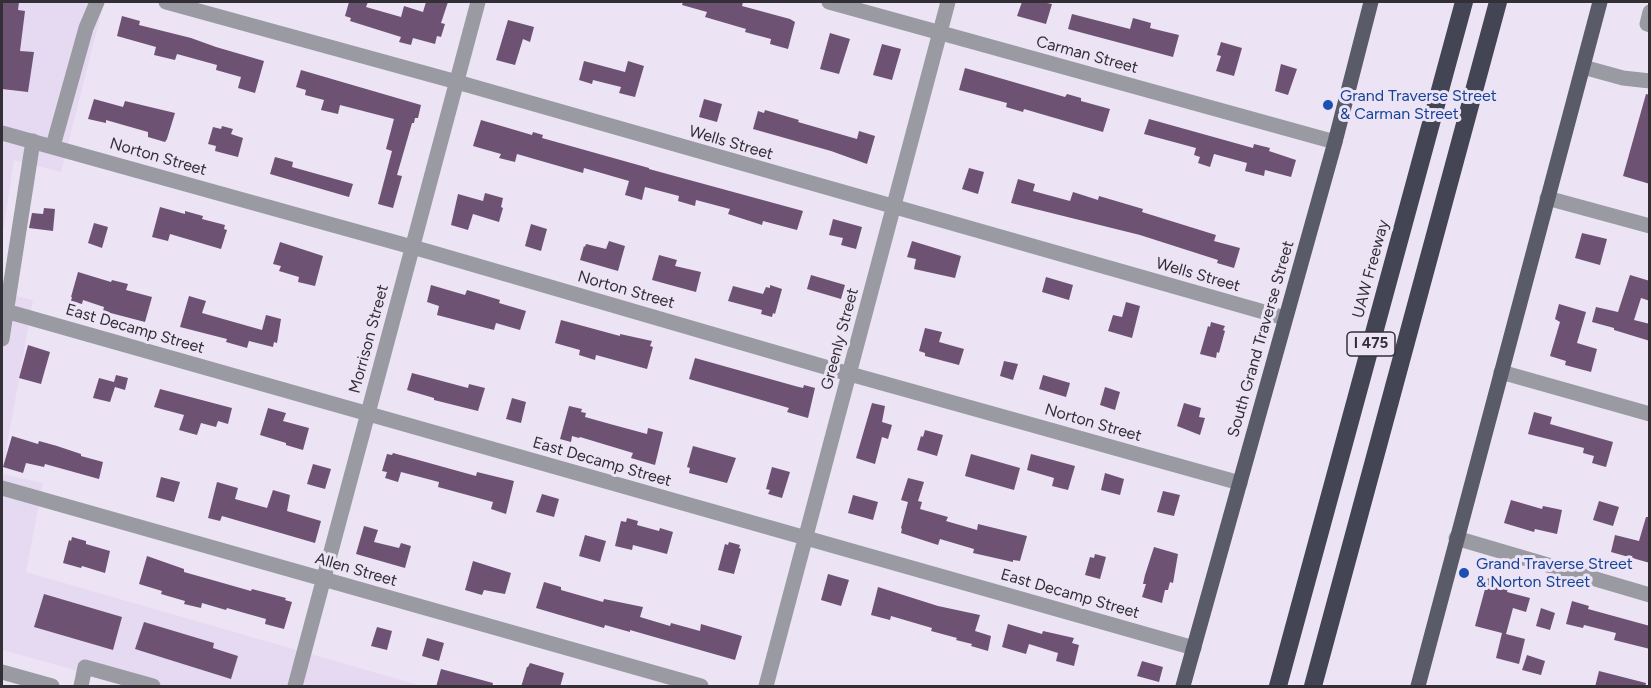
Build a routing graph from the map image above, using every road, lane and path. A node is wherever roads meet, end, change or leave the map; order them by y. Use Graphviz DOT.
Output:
graph roads {
  1 [pos="97,2"];
  2 [pos="166,2"];
  3 [pos="478,2"];
  4 [pos="829,2"];
  5 [pos="948,2"];
  6 [pos="1371,2"];
  7 [pos="1464,2"];
  8 [pos="1498,2"];
  9 [pos="1600,2"];
  10 [pos="1650,12"];
  11 [pos="1650,25"];
  12 [pos="940,33"];
  13 [pos="1583,67"];
  14 [pos="1650,81"];
  15 [pos="457,82"];
  16 [pos="2,133"];
  17 [pos="33,141"];
  18 [pos="1335,142"];
  19 [pos="53,146"];
  20 [pos="1548,198"];
  21 [pos="893,208"];
  22 [pos="1650,226"];
  23 [pos="412,248"];
  24 [pos="4,311"];
  25 [pos="1285,318"];
  26 [pos="2,339"];
  27 [pos="1500,372"];
  28 [pos="849,374"];
  29 [pos="368,414"];
  30 [pos="1650,414"];
  31 [pos="1240,483"];
  32 [pos="2,488"];
  33 [pos="1456,538"];
  34 [pos="805,539"];
  35 [pos="324,579"];
  36 [pos="1650,595"];
  37 [pos="1194,648"];
  38 [pos="2,672"];
  39 [pos="127,683"];
  40 [pos="52,687"];
  41 [pos="81,687"];
  42 [pos="153,687"];
  43 [pos="295,687"];
  44 [pos="700,687"];
  45 [pos="766,687"];
  46 [pos="1183,687"];
  47 [pos="1278,687"];
  48 [pos="1313,687"];
  49 [pos="1418,687"];
  1 -- 19 [label="street"];
  2 -- 15 [label="street, Wells Street"];
  3 -- 15 [label="street, Morrison Street"];
  4 -- 12 [label="street, Carman Street"];
  5 -- 12 [label="street, Greenly Street"];
  6 -- 18 [label="main road, South Grand Traverse Street"];
  7 -- 47 [label="highway, UAW Freeway / I 475"];
  8 -- 48 [label="highway, I 475"];
  9 -- 13 [label="main road"];
  10 -- 11 [label="street"];
  12 -- 18 [label="street, Carman Street"];
  12 -- 21 [label="street, Greenly Street"];
  13 -- 14 [label="street"];
  13 -- 20 [label="main road"];
  15 -- 21 [label="street, Wells Street"];
  15 -- 23 [label="street, Morrison Street"];
  16 -- 17 [label="street, Norton Street"];
  17 -- 19 [label="street, Norton Street"];
  17 -- 24 [label="street"];
  18 -- 25 [label="main road, South Grand Traverse Street"];
  19 -- 23 [label="street, Norton Street"];
  20 -- 22 [label="street"];
  20 -- 27 [label="main road"];
  21 -- 25 [label="street, Wells Street"];
  21 -- 28 [label="street, Greenly Street"];
  23 -- 28 [label="street, Norton Street"];
  23 -- 29 [label="street, Morrison Street"];
  24 -- 26 [label="street"];
  24 -- 29 [label="street, East Decamp Street"];
  25 -- 31 [label="main road, South Grand Traverse Street"];
  27 -- 30 [label="street"];
  27 -- 33 [label="main road"];
  28 -- 31 [label="street, Norton Street"];
  28 -- 34 [label="street, Greenly Street"];
  29 -- 34 [label="street, East Decamp Street"];
  29 -- 35 [label="street, Morrison Street"];
  31 -- 37 [label="main road, South Grand Traverse Street"];
  32 -- 35 [label="street, Allen Street"];
  33 -- 36 [label="street"];
  33 -- 49 [label="main road"];
  34 -- 37 [label="street, East Decamp Street"];
  34 -- 45 [label="street, Greenly Street"];
  35 -- 43 [label="street, Morrison Street"];
  35 -- 44 [label="street, Allen Street"];
  37 -- 46 [label="main road, South Grand Traverse Street"];
  38 -- 40 [label="street"];
  39 -- 41 [label="street"];
  39 -- 42 [label="street"];
}
